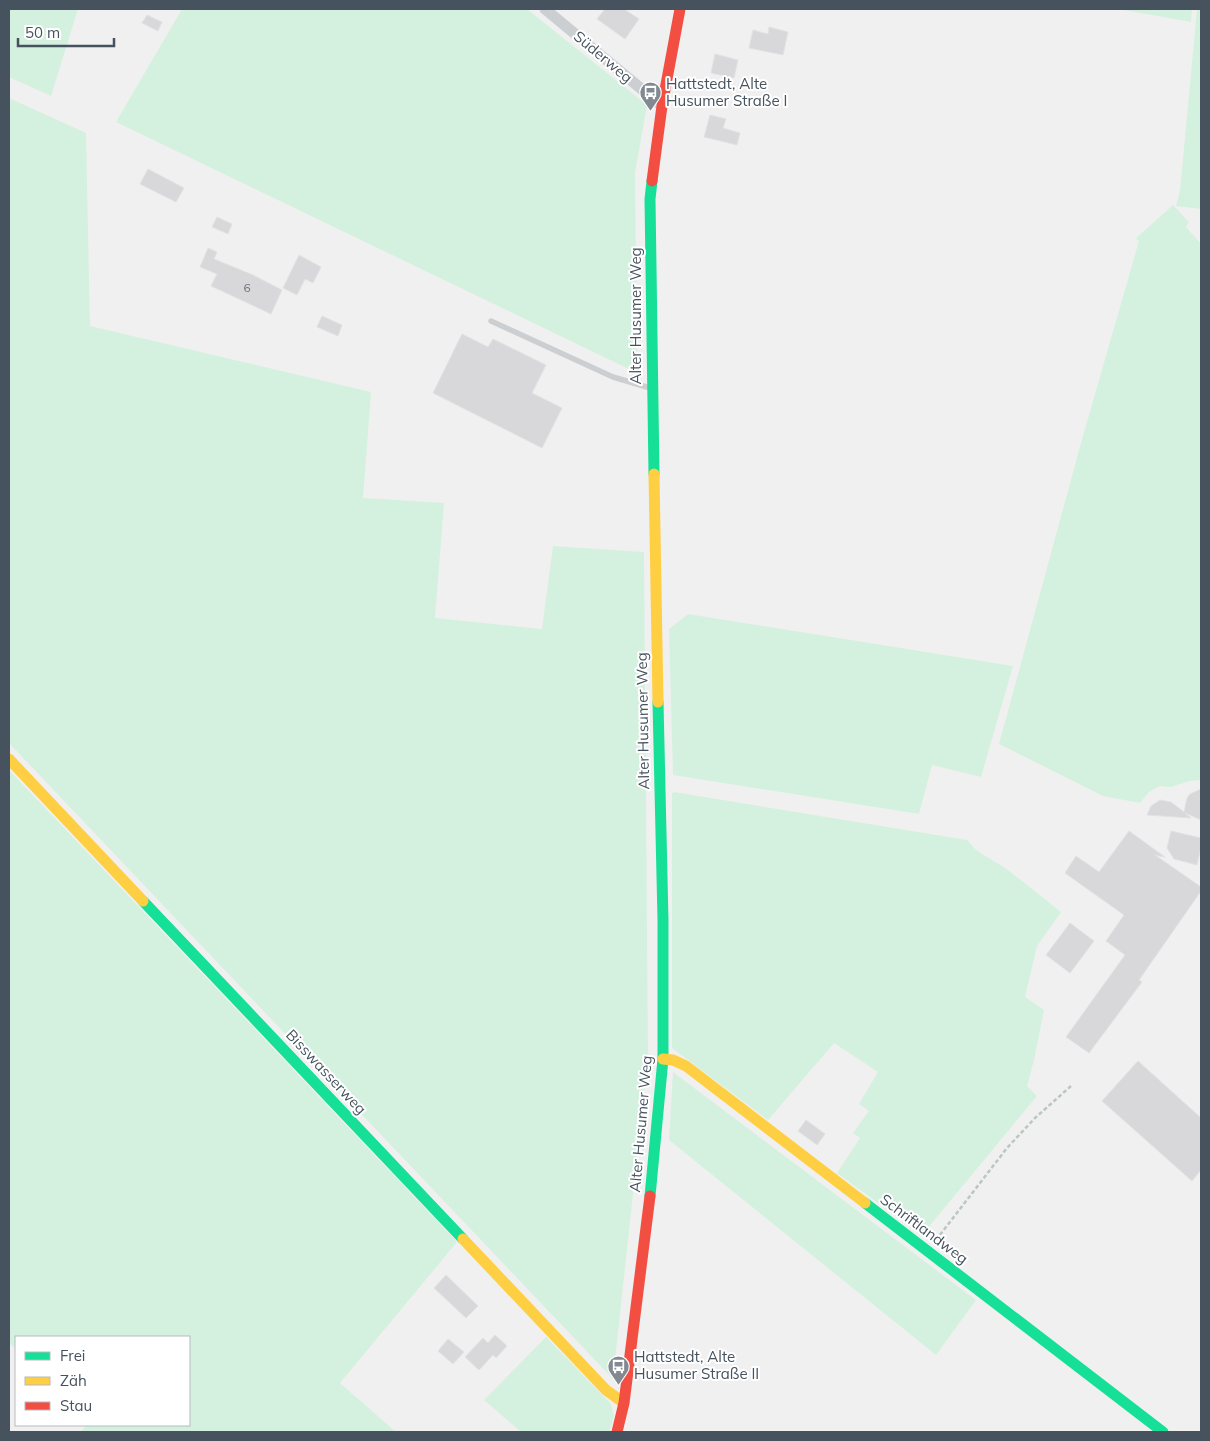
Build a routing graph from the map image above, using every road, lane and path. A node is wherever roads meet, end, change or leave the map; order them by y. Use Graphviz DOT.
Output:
graph roads {
  1 [pos="545,9"];
  2 [pos="680,9"];
  3 [pos="662,106"];
  4 [pos="491,321"];
  5 [pos="652,389"];
  6 [pos="9,759"];
  7 [pos="663,1059"];
  8 [pos="1071,1086"];
  9 [pos="928,1251"];
  10 [pos="624,1402"];
  11 [pos="617,1432"];
  12 [pos="1163,1432"];
  1 -- 3 [label="street, Süderweg"];
  2 -- 3 [label="street, Alter Husumer Weg"];
  3 -- 5 [label="street, Alter Husumer Weg"];
  4 -- 5 [label="lane"];
  5 -- 7 [label="street, Alter Husumer Weg"];
  6 -- 10 [label="street, Bisswasserweg"];
  7 -- 9 [label="street, Schriftlandweg"];
  7 -- 10 [label="street, Alter Husumer Weg"];
  8 -- 9 [label="path"];
  9 -- 12 [label="street, Schriftlandweg"];
  10 -- 11 [label="street, Alter Husumer Weg"];
}
